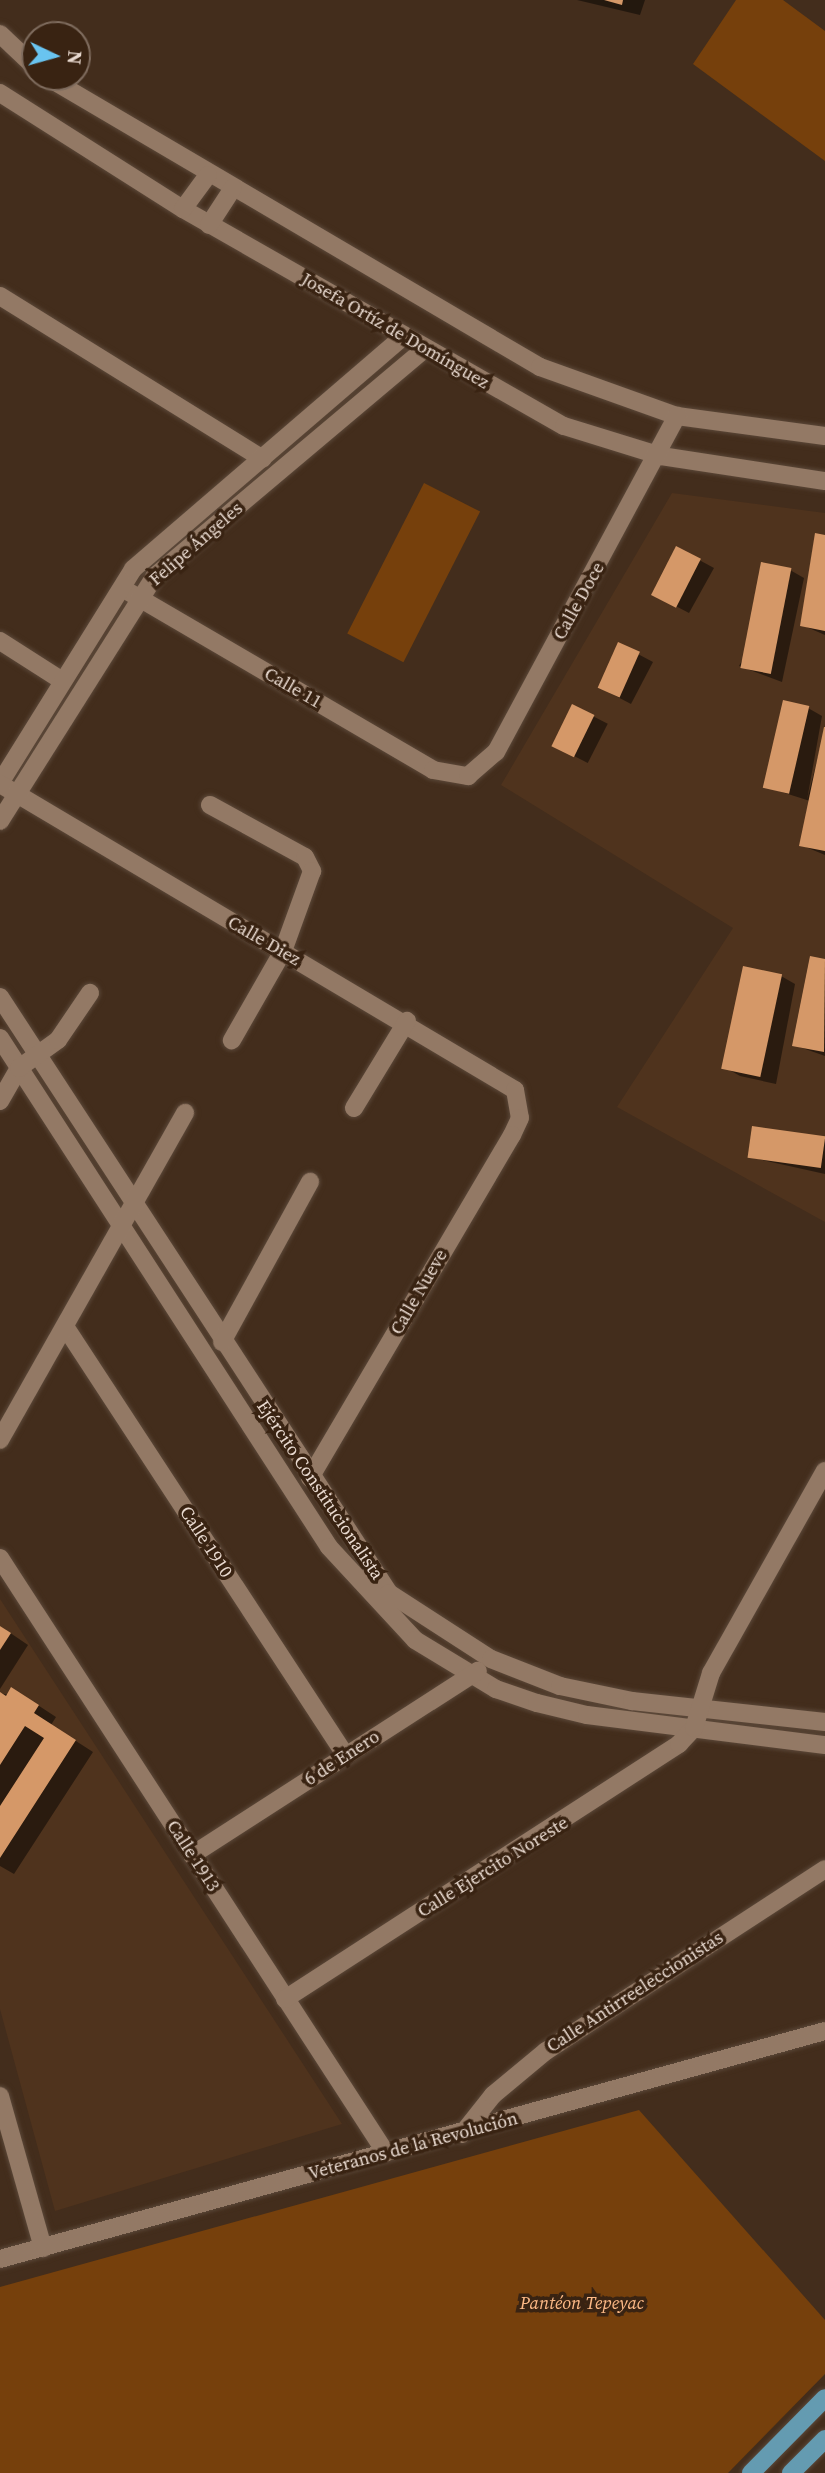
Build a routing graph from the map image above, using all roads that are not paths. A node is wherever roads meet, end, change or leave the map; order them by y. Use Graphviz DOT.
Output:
graph roads {
  1 [pos="0,34"];
  2 [pos="21,54"];
  3 [pos="70,91"];
  4 [pos="3,100"];
  5 [pos="208,175"];
  6 [pos="233,188"];
  7 [pos="183,209"];
  8 [pos="209,225"];
  9 [pos="0,296"];
  10 [pos="402,338"];
  11 [pos="423,350"];
  12 [pos="677,415"];
  13 [pos="825,436"];
  14 [pos="661,456"];
  15 [pos="263,459"];
  16 [pos="825,481"];
  17 [pos="122,588"];
  18 [pos="138,597"];
  19 [pos="0,641"];
  20 [pos="61,680"];
  21 [pos="468,776"];
  22 [pos="0,784"];
  23 [pos="16,794"];
  24 [pos="211,805"];
  25 [pos="0,821"];
  26 [pos="283,951"];
  27 [pos="90,993"];
  28 [pos="0,997"];
  29 [pos="407,1021"];
  30 [pos="0,1038"];
  31 [pos="232,1040"];
  32 [pos="38,1055"];
  33 [pos="19,1068"];
  34 [pos="0,1101"];
  35 [pos="521,1104"];
  36 [pos="354,1108"];
  37 [pos="185,1113"];
  38 [pos="310,1182"];
  39 [pos="134,1206"];
  40 [pos="123,1230"];
  41 [pos="66,1328"];
  42 [pos="222,1342"];
  43 [pos="0,1440"];
  44 [pos="825,1471"];
  45 [pos="310,1478"];
  46 [pos="0,1559"];
  47 [pos="491,1659"];
  48 [pos="472,1676"];
  49 [pos="699,1708"];
  50 [pos="825,1722"];
  51 [pos="694,1728"];
  52 [pos="825,1745"];
  53 [pos="346,1756"];
  54 [pos="192,1855"];
  55 [pos="825,1869"];
  56 [pos="285,1998"];
  57 [pos="825,2031"];
  58 [pos="0,2096"];
  59 [pos="462,2134"];
  60 [pos="386,2153"];
  61 [pos="43,2248"];
  62 [pos="0,2259"];
  63 [pos="825,2399"];
  64 [pos="825,2439"];
  65 [pos="751,2473"];
  66 [pos="791,2473"];
  1 -- 2 [label="street"];
  3 -- 5 [label="street"];
  4 -- 7 [label="street, Josefa Ortíz de Domínguez"];
  5 -- 6 [label="street"];
  5 -- 7 [label="street"];
  6 -- 8 [label="street"];
  6 -- 12 [label="street"];
  7 -- 8 [label="street, Josefa Ortíz de Domínguez"];
  8 -- 10 [label="street, Josefa Ortíz de Domínguez"];
  9 -- 15 [label="street"];
  10 -- 11 [label="street, Josefa Ortíz de Domínguez"];
  10 -- 15 [label="street, Felipe Ángeles"];
  11 -- 14 [label="street, Josefa Ortíz de Domínguez"];
  11 -- 18 [label="street, Felipe Ángeles"];
  12 -- 13 [label="street"];
  12 -- 14 [label="street, Calle Doce"];
  14 -- 16 [label="street, Josefa Ortíz de Domínguez"];
  14 -- 21 [label="street, Calle Doce"];
  15 -- 17 [label="street, Felipe Ángeles"];
  17 -- 18 [label="street, Calle 11"];
  17 -- 20 [label="street, Felipe Ángeles"];
  18 -- 21 [label="street, Calle 11"];
  18 -- 23 [label="street, Felipe Ángeles"];
  19 -- 20 [label="street"];
  20 -- 22 [label="street, Felipe Ángeles"];
  22 -- 23 [label="street, Calle Diez"];
  23 -- 25 [label="street, Felipe Ángeles"];
  23 -- 26 [label="street, Calle Diez"];
  24 -- 26 [label="street"];
  26 -- 29 [label="street, Calle Diez"];
  26 -- 31 [label="street"];
  27 -- 32 [label="street"];
  28 -- 32 [label="street, Ejército Constitucionalista"];
  29 -- 35 [label="street, Calle Diez"];
  29 -- 36 [label="street"];
  30 -- 33 [label="street, Ejército Constitucionalista"];
  32 -- 33 [label="street"];
  32 -- 39 [label="street, Ejército Constitucionalista"];
  33 -- 34 [label="street"];
  33 -- 40 [label="street, Ejército Constitucionalista"];
  35 -- 45 [label="street, Calle Nueve"];
  37 -- 39 [label="street"];
  38 -- 42 [label="street"];
  39 -- 40 [label="street"];
  39 -- 42 [label="street, Ejército Constitucionalista"];
  40 -- 41 [label="street"];
  40 -- 48 [label="street, Ejército Constitucionalista"];
  41 -- 43 [label="street"];
  41 -- 53 [label="street, Calle 1910"];
  42 -- 45 [label="street, Ejército Constitucionalista"];
  44 -- 49 [label="street"];
  45 -- 47 [label="street, Ejército Constitucionalista"];
  46 -- 54 [label="street, Calle 1913"];
  47 -- 48 [label="street, 6 de Enero"];
  47 -- 49 [label="street, Ejército Constitucionalista"];
  48 -- 51 [label="street, Ejército Constitucionalista"];
  48 -- 53 [label="street, 6 de Enero"];
  49 -- 50 [label="street, Ejército Constitucionalista"];
  49 -- 51 [label="street"];
  51 -- 52 [label="street, Ejército Constitucionalista"];
  51 -- 56 [label="street, Calle Ejercito Noreste"];
  53 -- 54 [label="street, 6 de Enero"];
  54 -- 56 [label="street, Calle 1913"];
  55 -- 59 [label="street, Calle Antirreeleccionistas"];
  56 -- 60 [label="street, Calle 1913"];
  57 -- 59 [label="street, Veteranos de la Revolución"];
  58 -- 61 [label="street"];
  59 -- 60 [label="street, Veteranos de la Revolución"];
  60 -- 61 [label="street, Veteranos de la Revolución"];
  61 -- 62 [label="street, Veteranos de la Revolución"];
  63 -- 65 [label="main road"];
  64 -- 66 [label="main road"];
}
